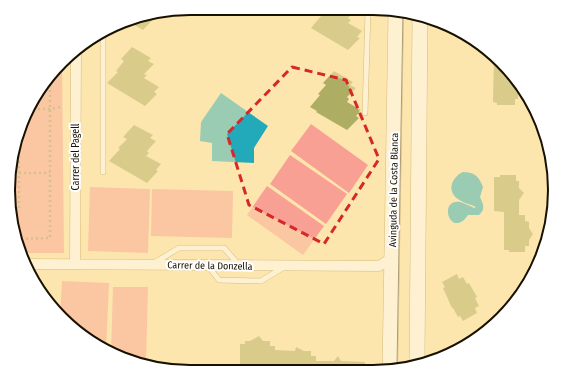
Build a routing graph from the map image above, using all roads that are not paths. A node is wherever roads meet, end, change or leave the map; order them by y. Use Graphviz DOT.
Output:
graph roads {
  1 [pos="368,15"];
  2 [pos="396,16"];
  3 [pos="420,22"];
  4 [pos="103,38"];
  5 [pos="76,57"];
  6 [pos="365,113"];
  7 [pos="103,172"];
  8 [pos="392,258"];
  9 [pos="32,264"];
  10 [pos="74,264"];
  11 [pos="150,265"];
  12 [pos="207,265"];
  13 [pos="239,265"];
  14 [pos="286,266"];
  15 [pos="417,359"];
  16 [pos="390,364"];
  1 -- 6 [label="lane"];
  2 -- 8 [label="street, Avinguda de la Costa Blanca"];
  3 -- 15 [label="street"];
  4 -- 7 [label="lane"];
  5 -- 10 [label="street, Carrer del Pagell"];
  8 -- 14 [label="street, Carrer de la Donzella"];
  8 -- 16 [label="street, Avinguda de la Costa Blanca"];
  9 -- 10 [label="street, Carrer de la Donzella"];
  10 -- 11 [label="street, Carrer de la Donzella"];
  11 -- 12 [label="street, Carrer de la Donzella"];
  11 -- 13 [label="lane"];
  12 -- 13 [label="street, Carrer de la Donzella"];
  12 -- 14 [label="lane"];
  13 -- 14 [label="street, Carrer de la Donzella"];
}
